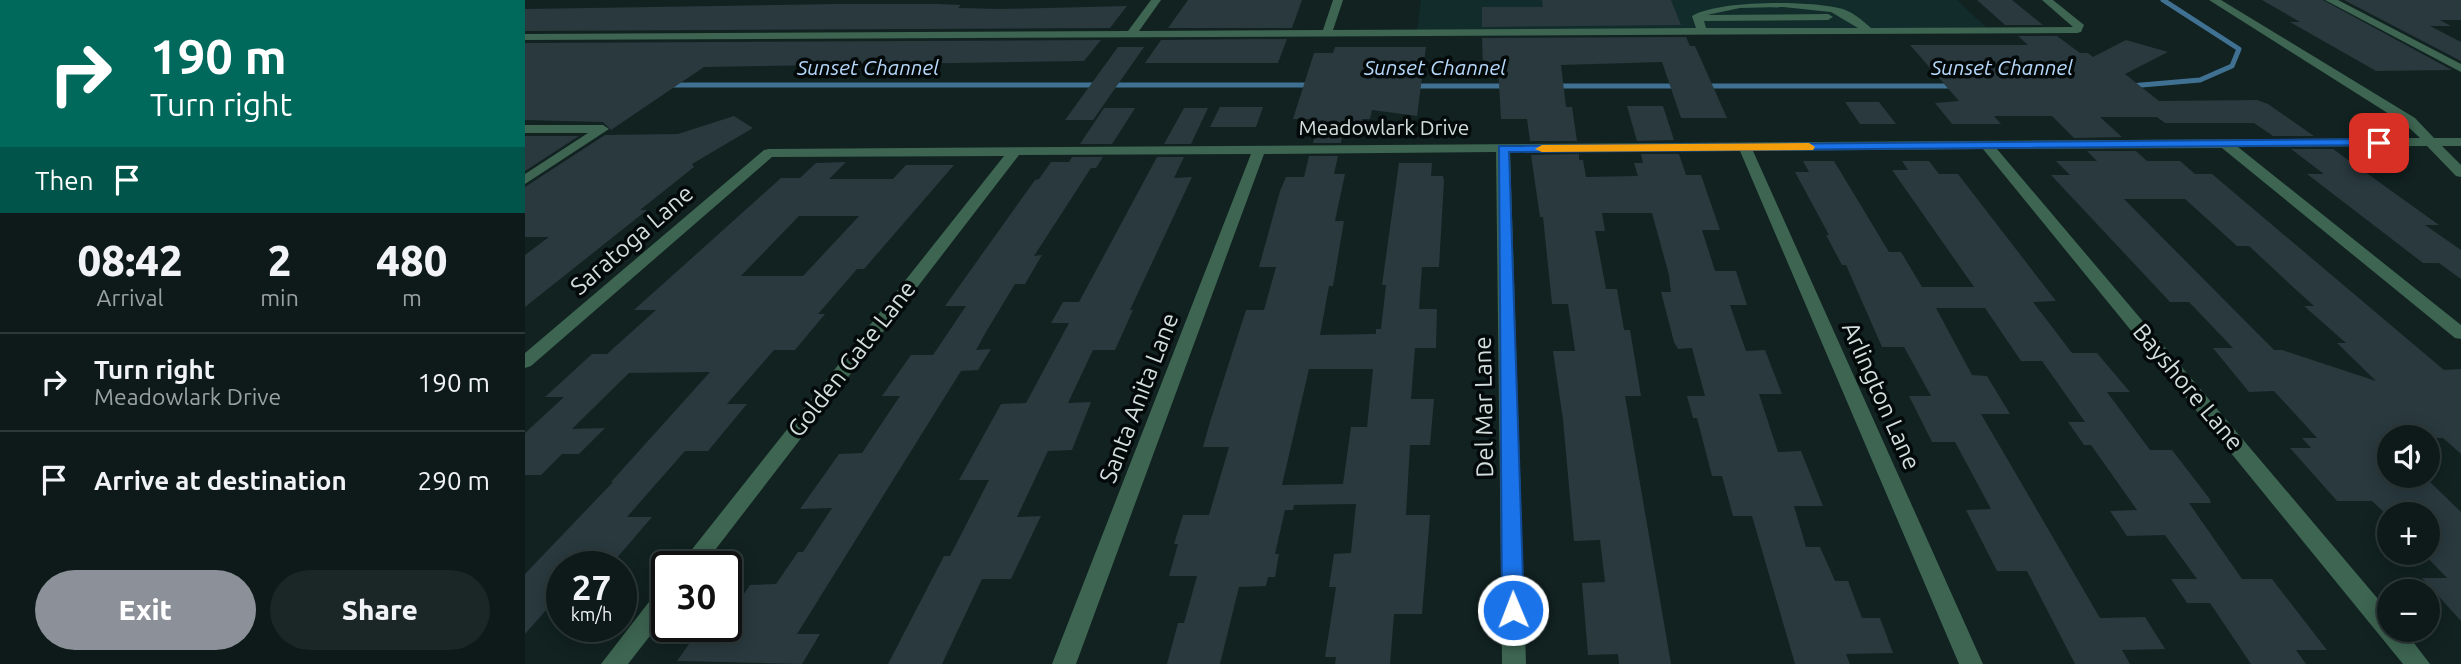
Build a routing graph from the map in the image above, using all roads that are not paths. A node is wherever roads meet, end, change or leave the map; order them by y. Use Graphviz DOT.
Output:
graph roads {
  1 [pos="1156,0"];
  2 [pos="1338,0"];
  3 [pos="2047,0"];
  4 [pos="2214,0"];
  5 [pos="2330,0"];
  6 [pos="1702,32"];
  7 [pos="1869,32"];
  8 [pos="1327,33"];
  9 [pos="1131,34"];
  10 [pos="525,37"];
  11 [pos="2461,69"];
  12 [pos="525,129"];
  13 [pos="2430,142"];
  14 [pos="2461,142"];
  15 [pos="2227,145"];
  16 [pos="1987,146"];
  17 [pos="1745,147"];
  18 [pos="1503,149"];
  19 [pos="1259,150"];
  20 [pos="1015,151"];
  21 [pos="769,153"];
  22 [pos="2461,173"];
  23 [pos="525,180"];
  24 [pos="2461,334"];
  25 [pos="525,362"];
  26 [pos="702,551"];
  27 [pos="2377,615"];
  28 [pos="651,616"];
  29 [pos="2400,642"];
  30 [pos="613,664"];
  31 [pos="1064,664"];
  32 [pos="1514,664"];
  33 [pos="1971,664"];
  34 [pos="2418,664"];
  1 -- 9 [label="street"];
  2 -- 8 [label="street"];
  3 -- 7 [label="street"];
  4 -- 13 [label="street"];
  5 -- 11 [label="street"];
  6 -- 7 [label="street"];
  6 -- 7 [label="street"];
  6 -- 8 [label="street"];
  8 -- 9 [label="street"];
  9 -- 10 [label="street"];
  12 -- 23 [label="street"];
  13 -- 14 [label="street, Meadowlark Drive"];
  13 -- 15 [label="street, Meadowlark Drive"];
  13 -- 22 [label="street"];
  15 -- 16 [label="street, Meadowlark Drive"];
  15 -- 24 [label="street"];
  16 -- 17 [label="street, Meadowlark Drive"];
  16 -- 27 [label="street, Bayshore Lane"];
  17 -- 18 [label="street, Meadowlark Drive"];
  17 -- 33 [label="street, Arlington Lane"];
  18 -- 19 [label="street, Meadowlark Drive"];
  18 -- 32 [label="street, Del Mar Lane"];
  19 -- 20 [label="street, Meadowlark Drive"];
  19 -- 31 [label="street, Santa Anita Lane"];
  20 -- 21 [label="street, Meadowlark Drive"];
  20 -- 26 [label="street, Golden Gate Lane"];
  21 -- 25 [label="street, Saratoga Lane"];
  28 -- 30 [label="street"];
  29 -- 34 [label="street, Bayshore Lane"];
}
